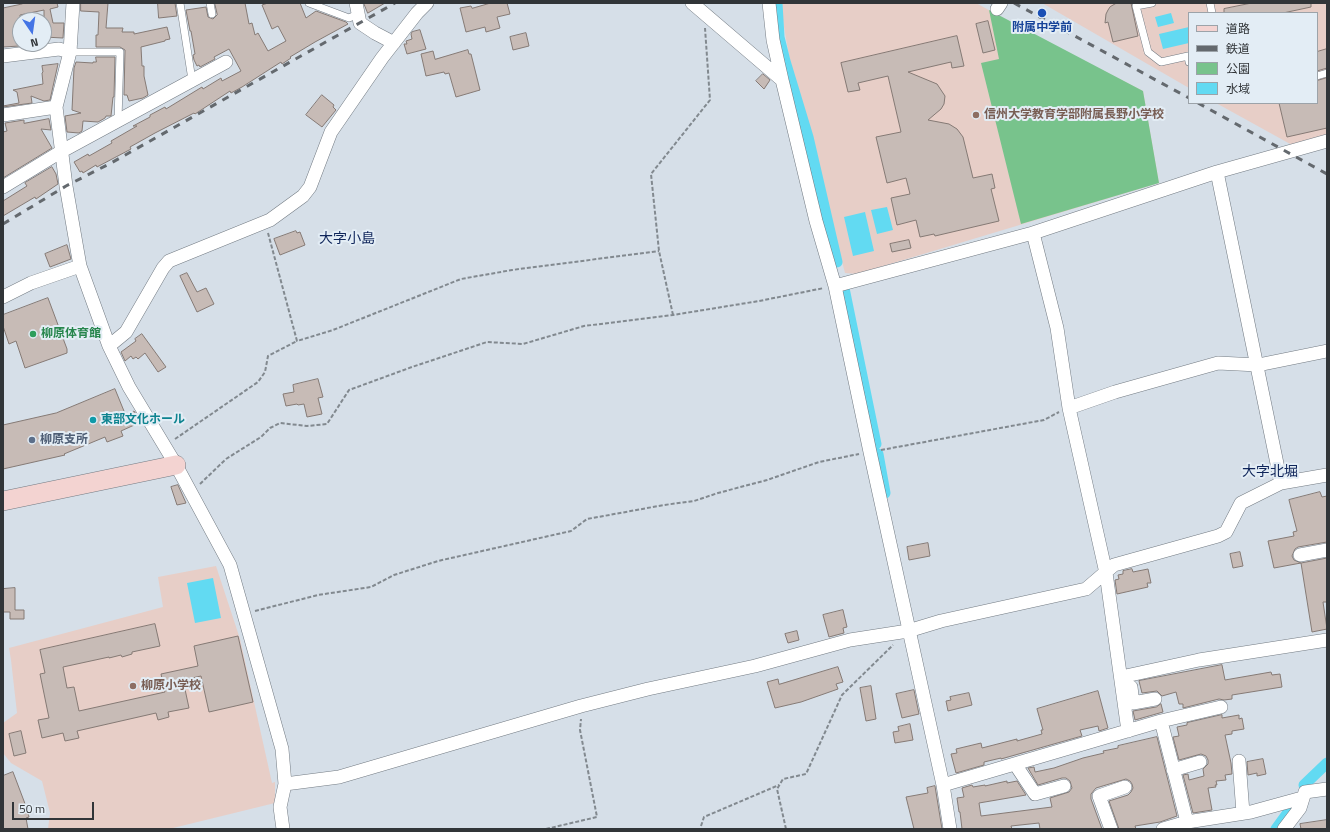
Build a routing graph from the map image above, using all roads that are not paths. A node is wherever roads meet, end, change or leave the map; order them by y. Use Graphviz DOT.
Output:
graph roads {
  1 [pos="73,3"];
  2 [pos="180,3"];
  3 [pos="210,3"];
  4 [pos="309,3"];
  5 [pos="427,3"];
  6 [pos="692,3"];
  7 [pos="769,3"];
  8 [pos="1152,3"];
  9 [pos="357,9"];
  10 [pos="212,14"];
  11 [pos="394,43"];
  12 [pos="70,52"];
  13 [pos="3,56"];
  14 [pos="1188,56"];
  15 [pos="226,62"];
  16 [pos="192,80"];
  17 [pos="782,80"];
  18 [pos="56,107"];
  19 [pos="3,115"];
  20 [pos="118,121"];
  21 [pos="1327,141"];
  22 [pos="62,151"];
  23 [pos="1217,172"];
  24 [pos="3,187"];
  25 [pos="1033,232"];
  26 [pos="80,266"];
  27 [pos="835,286"];
  28 [pos="3,297"];
  29 [pos="109,346"];
  30 [pos="1327,351"];
  31 [pos="1258,365"];
  32 [pos="1069,408"];
  33 [pos="176,465"];
  34 [pos="1327,475"];
  35 [pos="1281,484"];
  36 [pos="3,500"];
  37 [pos="1327,550"];
  38 [pos="1300,555"];
  39 [pos="1106,572"];
  40 [pos="909,630"];
  41 [pos="1327,640"];
  42 [pos="1125,676"];
  43 [pos="1155,699"];
  44 [pos="1221,707"];
  45 [pos="1161,721"];
  46 [pos="1128,731"];
  47 [pos="1238,761"];
  48 [pos="1200,762"];
  49 [pos="1015,764"];
  50 [pos="1173,770"];
  51 [pos="285,784"];
  52 [pos="943,785"];
  53 [pos="1064,786"];
  54 [pos="1125,787"];
  55 [pos="1327,789"];
  56 [pos="1302,798"];
  57 [pos="1243,813"];
  58 [pos="1187,822"];
  59 [pos="283,829"];
  60 [pos="950,829"];
  61 [pos="1111,829"];
  62 [pos="1166,829"];
  63 [pos="1284,829"];
  1 -- 12 [label="street"];
  2 -- 16 [label="lane"];
  3 -- 10 [label="lane"];
  4 -- 9 [label="lane"];
  5 -- 11 [label="street"];
  6 -- 17 [label="street"];
  7 -- 17 [label="street"];
  8 -- 14 [label="lane"];
  9 -- 11 [label="street"];
  11 -- 29 [label="street"];
  12 -- 13 [label="street"];
  12 -- 18 [label="street"];
  12 -- 20 [label="lane"];
  15 -- 16 [label="street"];
  16 -- 20 [label="street"];
  17 -- 27 [label="street"];
  18 -- 19 [label="street"];
  18 -- 22 [label="street"];
  20 -- 22 [label="street"];
  21 -- 23 [label="street"];
  22 -- 24 [label="street"];
  22 -- 26 [label="street"];
  23 -- 25 [label="street"];
  23 -- 31 [label="street"];
  25 -- 27 [label="street"];
  25 -- 32 [label="street"];
  26 -- 28 [label="street"];
  26 -- 29 [label="street"];
  27 -- 40 [label="street"];
  29 -- 33 [label="street"];
  30 -- 31 [label="street"];
  31 -- 32 [label="street"];
  31 -- 35 [label="street"];
  32 -- 39 [label="street"];
  33 -- 36 [label="street"];
  33 -- 51 [label="street"];
  34 -- 35 [label="street"];
  35 -- 39 [label="street"];
  37 -- 38 [label="street"];
  39 -- 40 [label="street"];
  39 -- 42 [label="street"];
  40 -- 51 [label="street"];
  40 -- 52 [label="street"];
  41 -- 42 [label="street"];
  42 -- 43 [label="street"];
  42 -- 46 [label="street"];
  44 -- 45 [label="street"];
  45 -- 46 [label="street"];
  45 -- 50 [label="street"];
  46 -- 49 [label="street"];
  47 -- 57 [label="street"];
  48 -- 50 [label="street"];
  49 -- 52 [label="street"];
  49 -- 53 [label="street"];
  50 -- 58 [label="street"];
  51 -- 59 [label="street"];
  52 -- 60 [label="street"];
  54 -- 61 [label="street"];
  55 -- 56 [label="street"];
  56 -- 57 [label="street"];
  56 -- 63 [label="street"];
  57 -- 58 [label="street"];
  58 -- 62 [label="street"];
}
